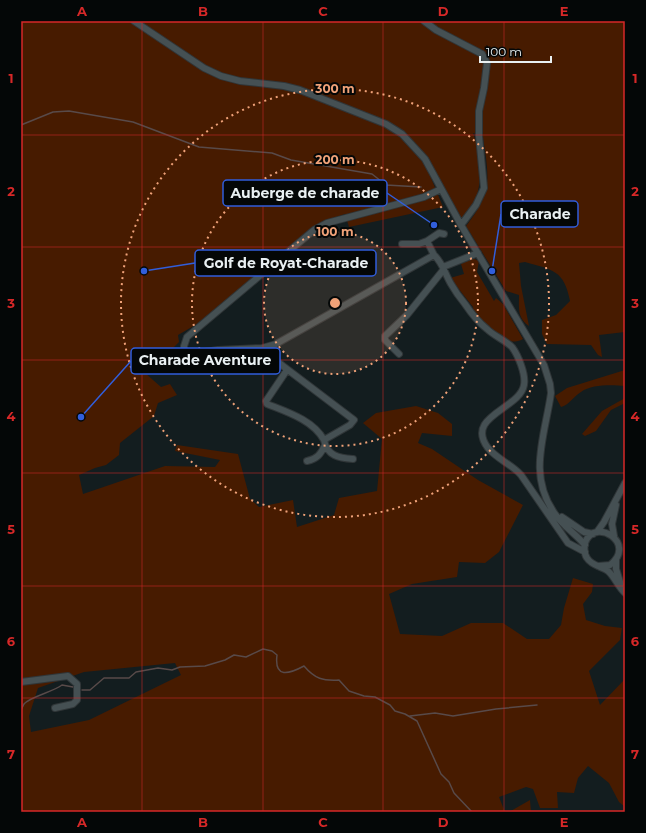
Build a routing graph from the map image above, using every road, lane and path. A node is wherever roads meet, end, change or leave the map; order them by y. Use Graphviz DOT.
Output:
graph roads {
  1 [pos="134,21"];
  2 [pos="424,21"];
  3 [pos="441,190"];
  4 [pos="461,225"];
  5 [pos="444,234"];
  6 [pos="427,241"];
  7 [pos="402,244"];
  8 [pos="478,253"];
  9 [pos="434,256"];
  10 [pos="443,268"];
  11 [pos="267,348"];
  12 [pos="184,354"];
  13 [pos="399,354"];
  14 [pos="172,356"];
  15 [pos="287,370"];
  16 [pos="324,442"];
  17 [pos="353,459"];
  18 [pos="307,461"];
  19 [pos="625,483"];
  20 [pos="621,491"];
  21 [pos="551,509"];
  22 [pos="595,533"];
  23 [pos="615,538"];
  24 [pos="625,542"];
  25 [pos="585,545"];
  26 [pos="625,550"];
  27 [pos="585,552"];
  28 [pos="617,557"];
  29 [pos="598,566"];
  30 [pos="625,592"];
  31 [pos="21,682"];
  32 [pos="55,708"];
  1 -- 3 [label="street"];
  2 -- 4 [label="street"];
  3 -- 4 [label="street"];
  3 -- 12 [label="street"];
  4 -- 8 [label="street"];
  5 -- 6 [label="street"];
  6 -- 7 [label="street"];
  6 -- 9 [label="street"];
  8 -- 10 [label="street"];
  8 -- 21 [label="street"];
  9 -- 10 [label="street"];
  9 -- 11 [label="street"];
  10 -- 13 [label="street"];
  10 -- 27 [label="street"];
  11 -- 12 [label="street"];
  11 -- 15 [label="street"];
  12 -- 14 [label="street"];
  15 -- 16 [label="street"];
  15 -- 16 [label="street"];
  16 -- 17 [label="street"];
  16 -- 18 [label="street"];
  19 -- 20 [label="street"];
  20 -- 22 [label="street"];
  20 -- 23 [label="street"];
  21 -- 22 [label="street"];
  21 -- 25 [label="street"];
  22 -- 23 [label="street"];
  22 -- 25 [label="street"];
  23 -- 24 [label="street"];
  23 -- 28 [label="street"];
  25 -- 27 [label="street"];
  26 -- 28 [label="street"];
  27 -- 29 [label="street"];
  28 -- 29 [label="street"];
  28 -- 30 [label="street"];
  29 -- 30 [label="street"];
  31 -- 32 [label="street"];
}
